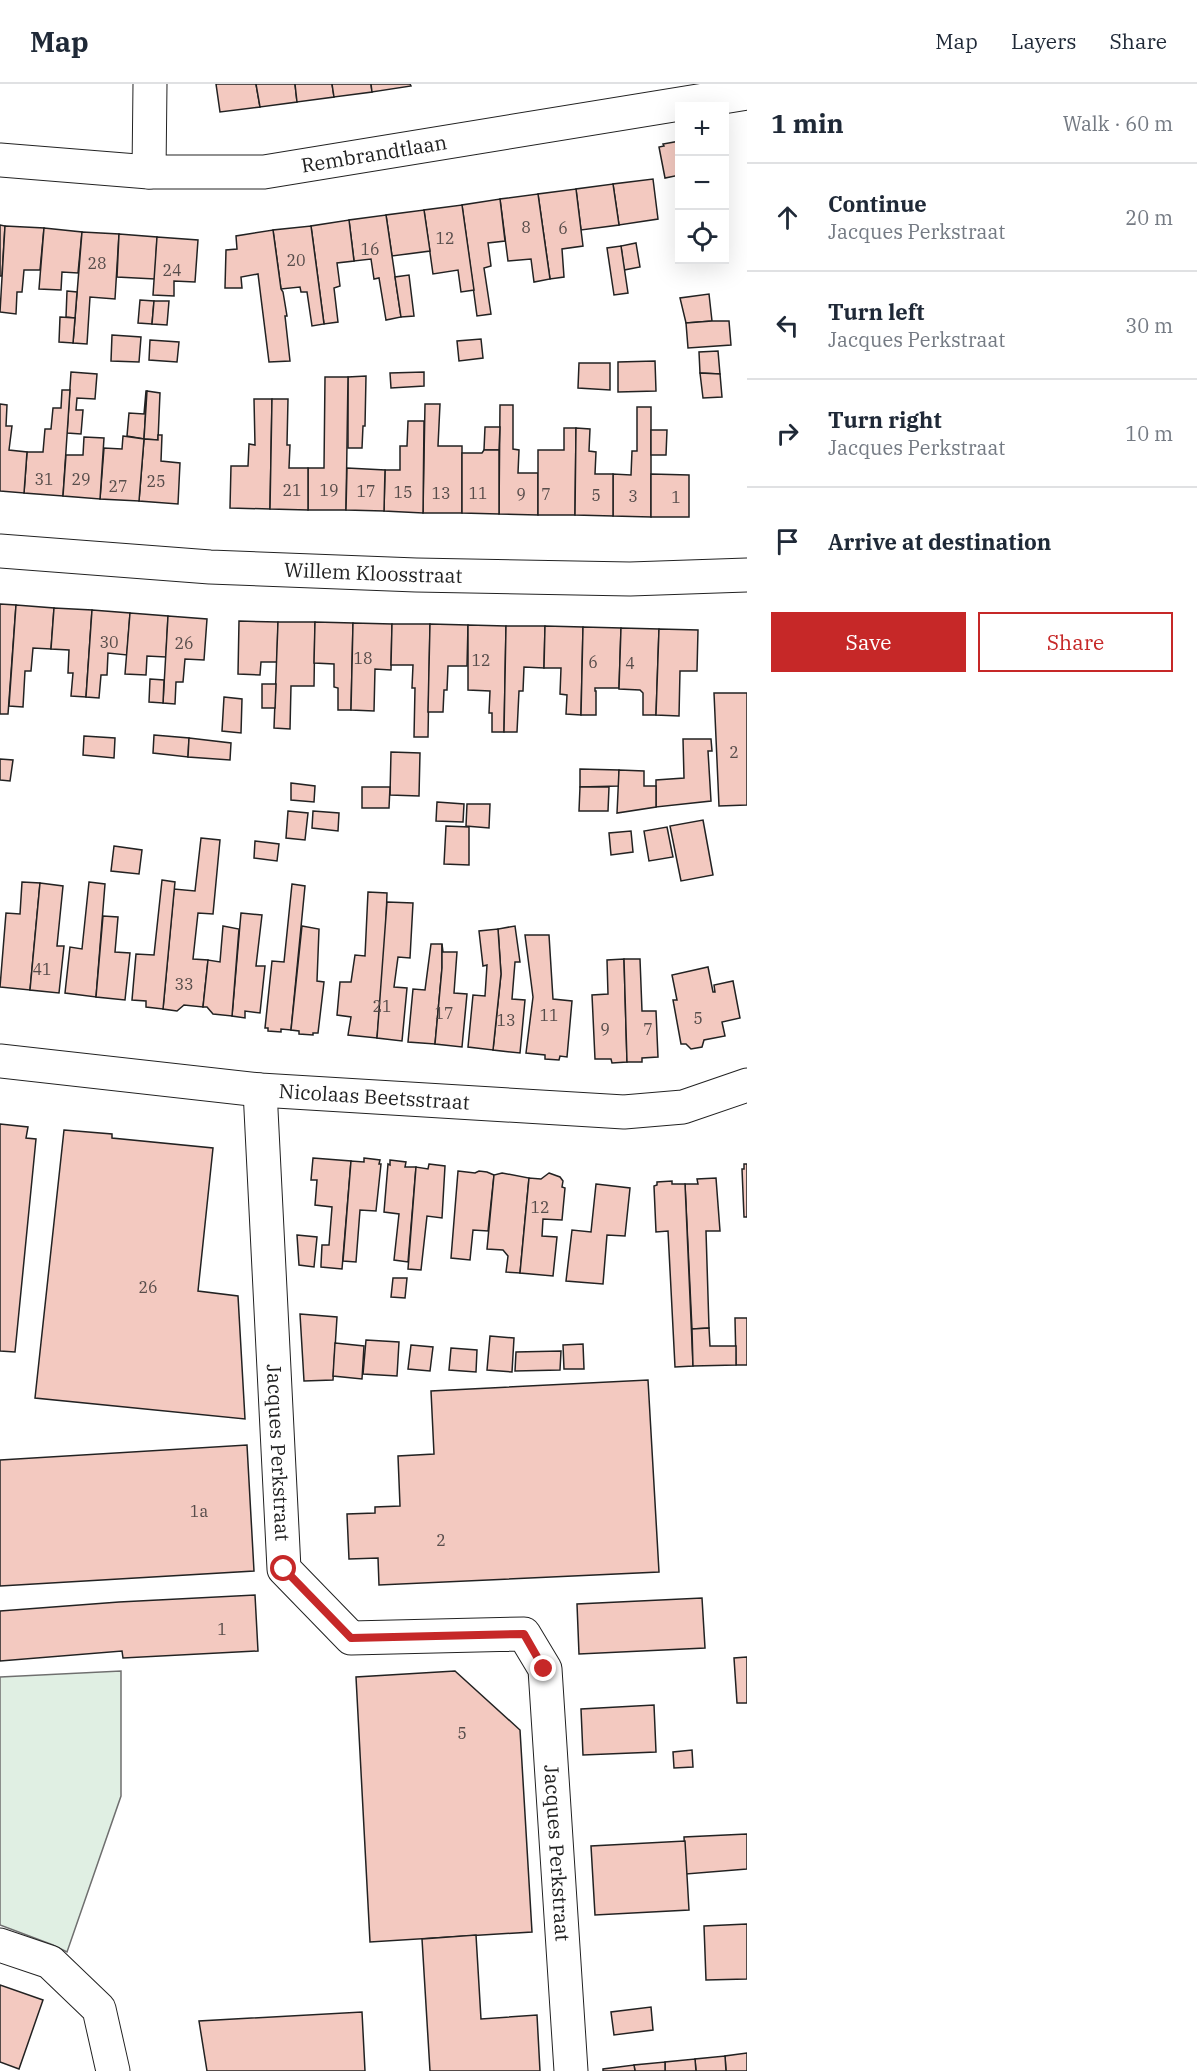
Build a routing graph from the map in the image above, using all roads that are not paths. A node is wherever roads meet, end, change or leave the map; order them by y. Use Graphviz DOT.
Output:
graph roads {
  1 [pos="150,84"];
  2 [pos="747,93"];
  3 [pos="0,160"];
  4 [pos="149,172"];
  5 [pos="0,551"];
  6 [pos="747,575"];
  7 [pos="0,1061"];
  8 [pos="747,1085"];
  9 [pos="260,1090"];
  10 [pos="0,1945"];
  11 [pos="113,2071"];
  12 [pos="571,2071"];
  1 -- 4 [label="street"];
  2 -- 4 [label="street, Rembrandtlaan"];
  3 -- 4 [label="street, Rembrandtlaan"];
  5 -- 6 [label="street, Willem Kloosstraat"];
  7 -- 9 [label="street, Nicolaas Beetsstraat"];
  8 -- 9 [label="street, Nicolaas Beetsstraat"];
  9 -- 12 [label="street, Jacques Perkstraat"];
  10 -- 11 [label="street"];
}
